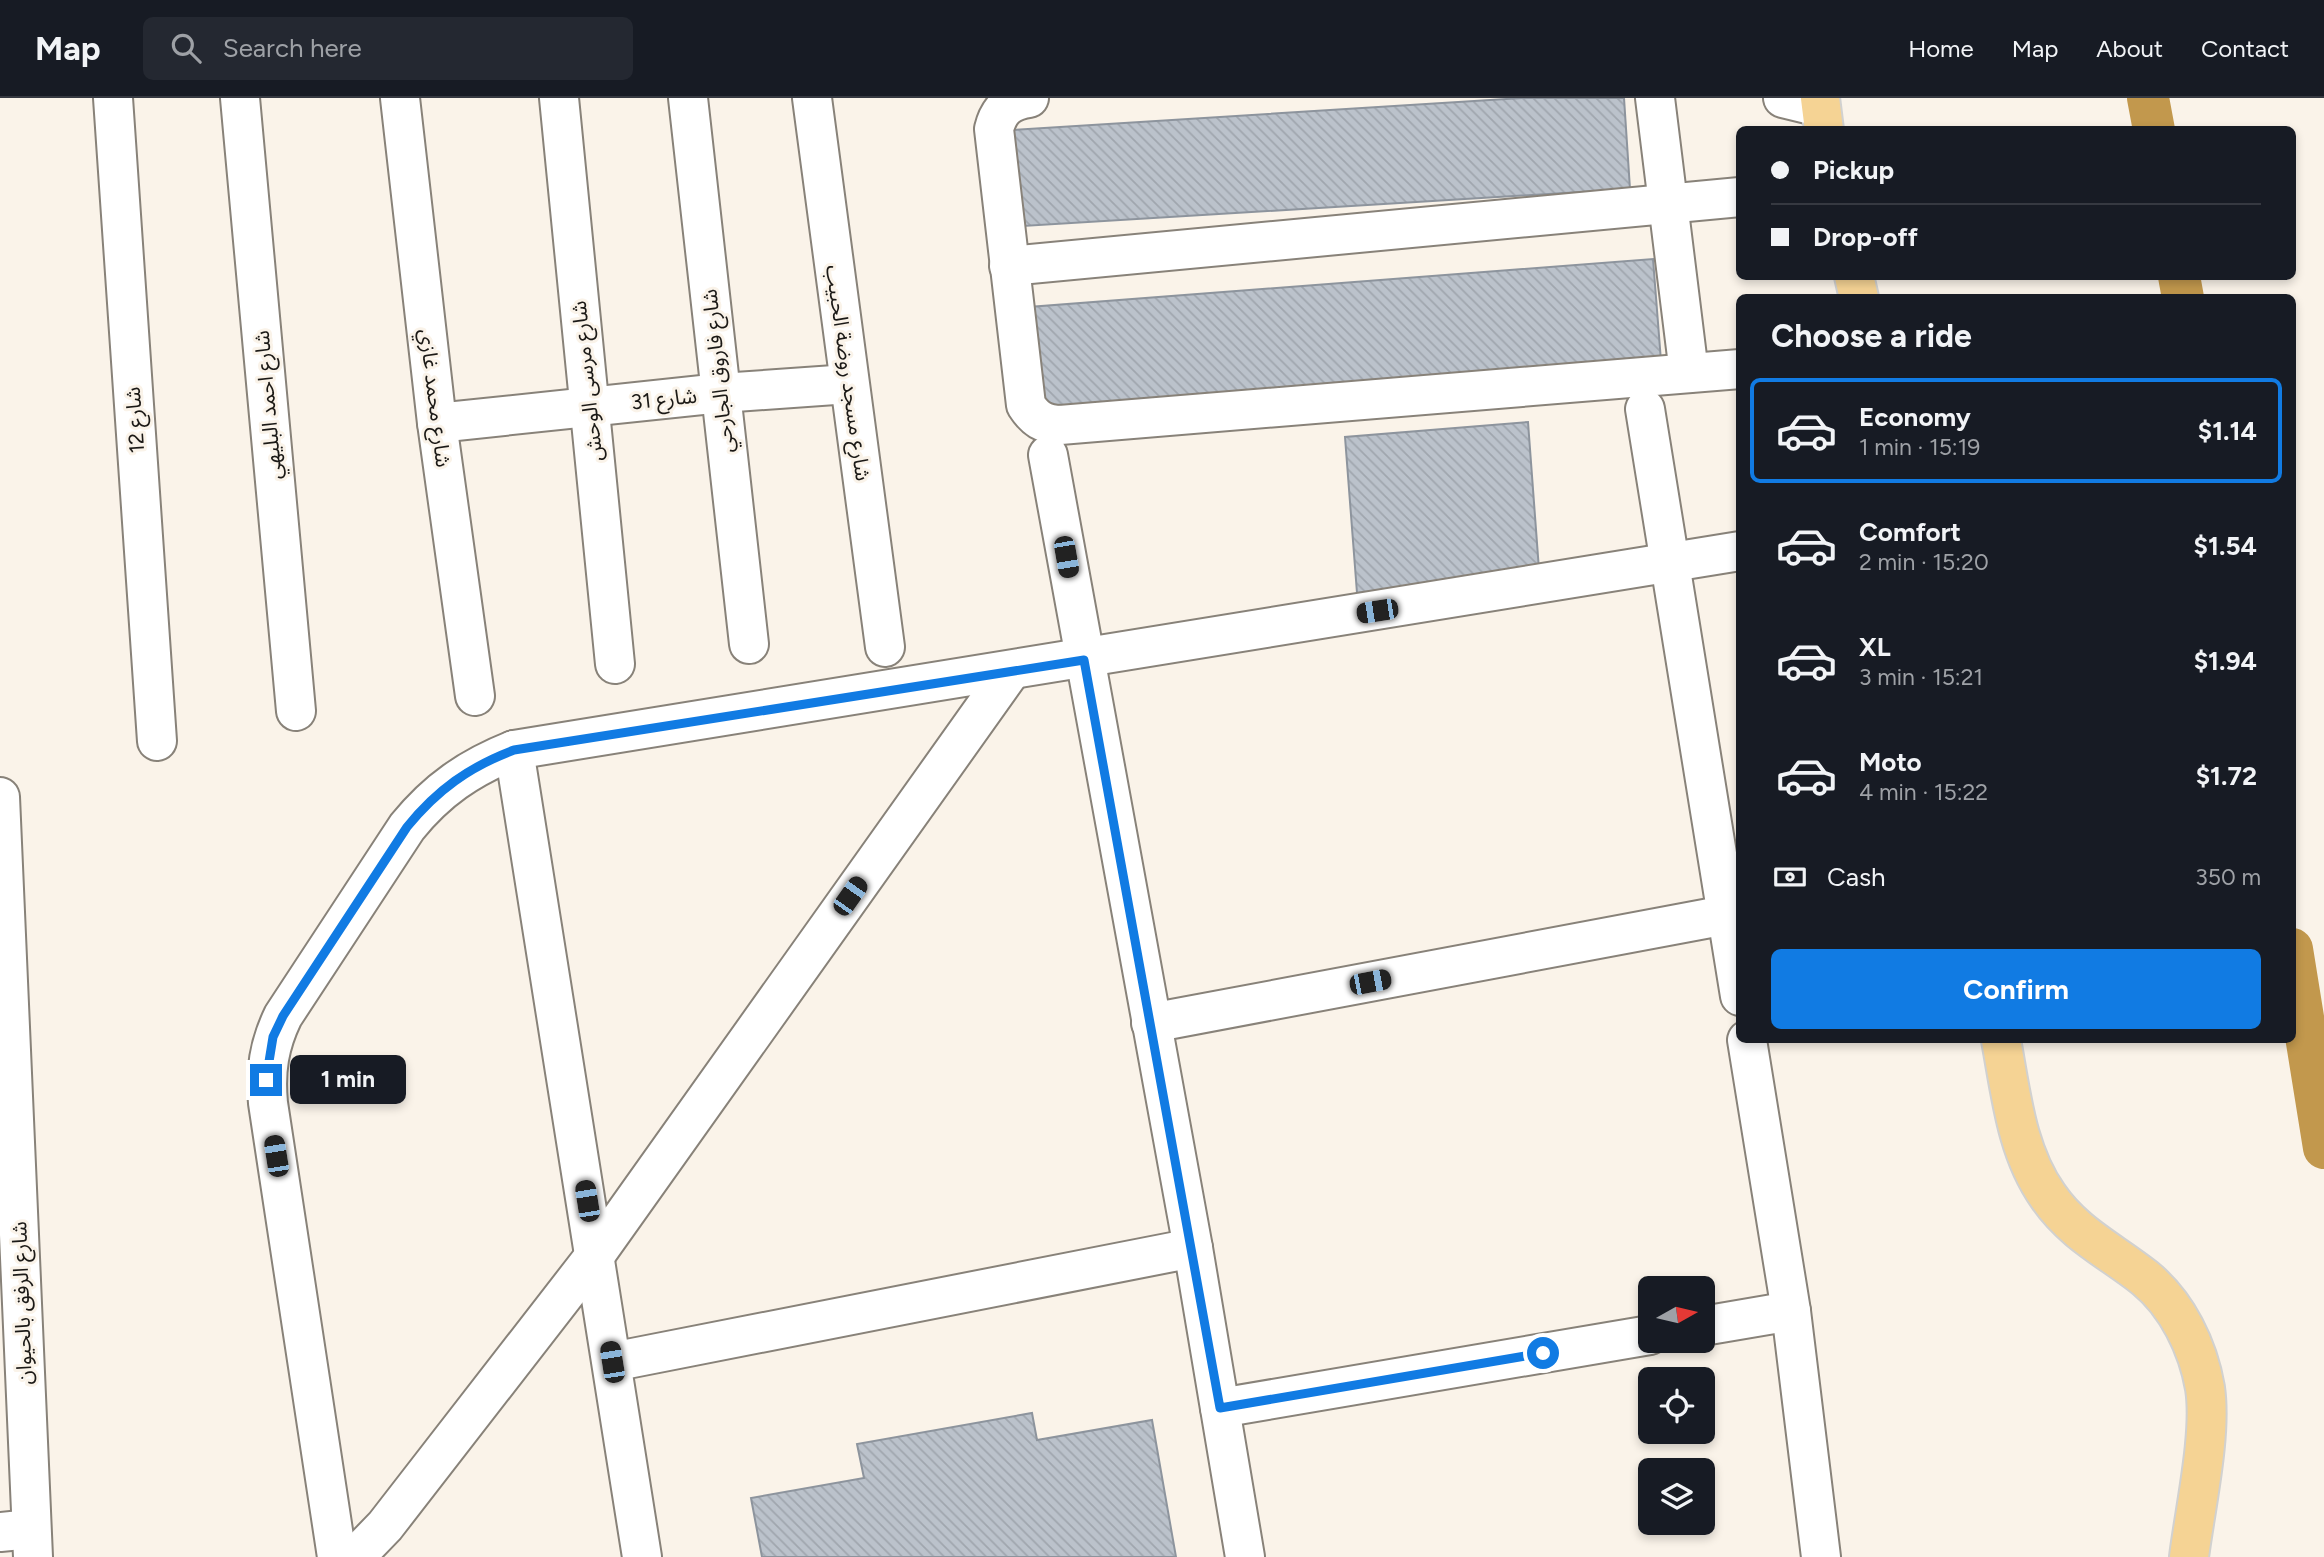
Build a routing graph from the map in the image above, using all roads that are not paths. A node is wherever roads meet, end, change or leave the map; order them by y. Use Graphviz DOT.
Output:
graph roads {
  1 [pos="113,98"];
  2 [pos="240,98"];
  3 [pos="400,98"];
  4 [pos="559,98"];
  5 [pos="688,98"];
  6 [pos="812,98"];
  7 [pos="1029,98"];
  8 [pos="1655,98"];
  9 [pos="1783,98"];
  10 [pos="1821,111"];
  11 [pos="1736,197"];
  12 [pos="1668,204"];
  13 [pos="1009,266"];
  14 [pos="1736,369"];
  15 [pos="1689,373"];
  16 [pos="849,384"];
  17 [pos="720,393"];
  18 [pos="590,408"];
  19 [pos="1645,409"];
  20 [pos="437,423"];
  21 [pos="1048,455"];
  22 [pos="1736,552"];
  23 [pos="1670,563"];
  24 [pos="749,644"];
  25 [pos="885,647"];
  26 [pos="1084,660"];
  27 [pos="615,664"];
  28 [pos="1010,672"];
  29 [pos="475,696"];
  30 [pos="296,711"];
  31 [pos="157,741"];
  32 [pos="514,750"];
  33 [pos="0,797"];
  34 [pos="2,866"];
  35 [pos="1726,915"];
  36 [pos="1736,973"];
  37 [pos="1151,1023"];
  38 [pos="1747,1043"];
  39 [pos="2002,1043"];
  40 [pos="6,1062"];
  41 [pos="10,1247"];
  42 [pos="1193,1248"];
  43 [pos="596,1254"];
  44 [pos="1791,1311"];
  45 [pos="1715,1324"];
  46 [pos="1638,1337"];
  47 [pos="612,1362"];
  48 [pos="13,1395"];
  49 [pos="1220,1408"];
  50 [pos="22,1539"];
  51 [pos="337,1557"];
  52 [pos="355,1557"];
  53 [pos="642,1557"];
  54 [pos="1245,1557"];
  55 [pos="1821,1557"];
  56 [pos="2189,1557"];
  1 -- 31 [label="street, شارع 12"];
  2 -- 30 [label="street, شارع احمد البليهي"];
  3 -- 20 [label="street, شارع محمد غازي"];
  4 -- 18 [label="street, شارع مرسى الوحش"];
  5 -- 17 [label="street, شارع فاروق الجارحي"];
  6 -- 16 [label="street, شارع مسجد روضة الحبيب"];
  7 -- 13 [label="street"];
  8 -- 12 [label="street"];
  9 -- 10 [label="street"];
  11 -- 12 [label="street"];
  12 -- 13 [label="street"];
  12 -- 15 [label="street"];
  13 -- 15 [label="street"];
  14 -- 15 [label="street"];
  16 -- 17 [label="street, شارع 31"];
  16 -- 25 [label="street, شارع مسجد روضة الحبيب"];
  17 -- 18 [label="street, شارع 31"];
  17 -- 24 [label="street, شارع فاروق الجارحي"];
  18 -- 20 [label="street, شارع 31"];
  18 -- 27 [label="street, شارع مرسى الوحش"];
  19 -- 23 [label="street"];
  20 -- 29 [label="street, شارع محمد غازي"];
  21 -- 26 [label="street"];
  22 -- 23 [label="street"];
  23 -- 26 [label="street"];
  23 -- 35 [label="street"];
  26 -- 28 [label="street"];
  26 -- 37 [label="street"];
  28 -- 32 [label="street"];
  28 -- 43 [label="street"];
  32 -- 43 [label="street"];
  32 -- 51 [label="street"];
  33 -- 34 [label="street, شارع الرفق بالحيوان"];
  34 -- 40 [label="street, شارع الرفق بالحيوان"];
  35 -- 36 [label="street"];
  35 -- 37 [label="street"];
  37 -- 42 [label="street"];
  38 -- 44 [label="street"];
  39 -- 56 [label="main road"];
  40 -- 41 [label="street, شارع الرفق بالحيوان"];
  41 -- 48 [label="street, شارع الرفق بالحيوان"];
  42 -- 47 [label="street"];
  42 -- 49 [label="street"];
  43 -- 47 [label="street"];
  43 -- 52 [label="street"];
  44 -- 45 [label="street"];
  44 -- 55 [label="street"];
  46 -- 49 [label="street"];
  47 -- 53 [label="street"];
  48 -- 50 [label="street, شارع الرفق بالحيوان"];
  49 -- 54 [label="street"];
}
